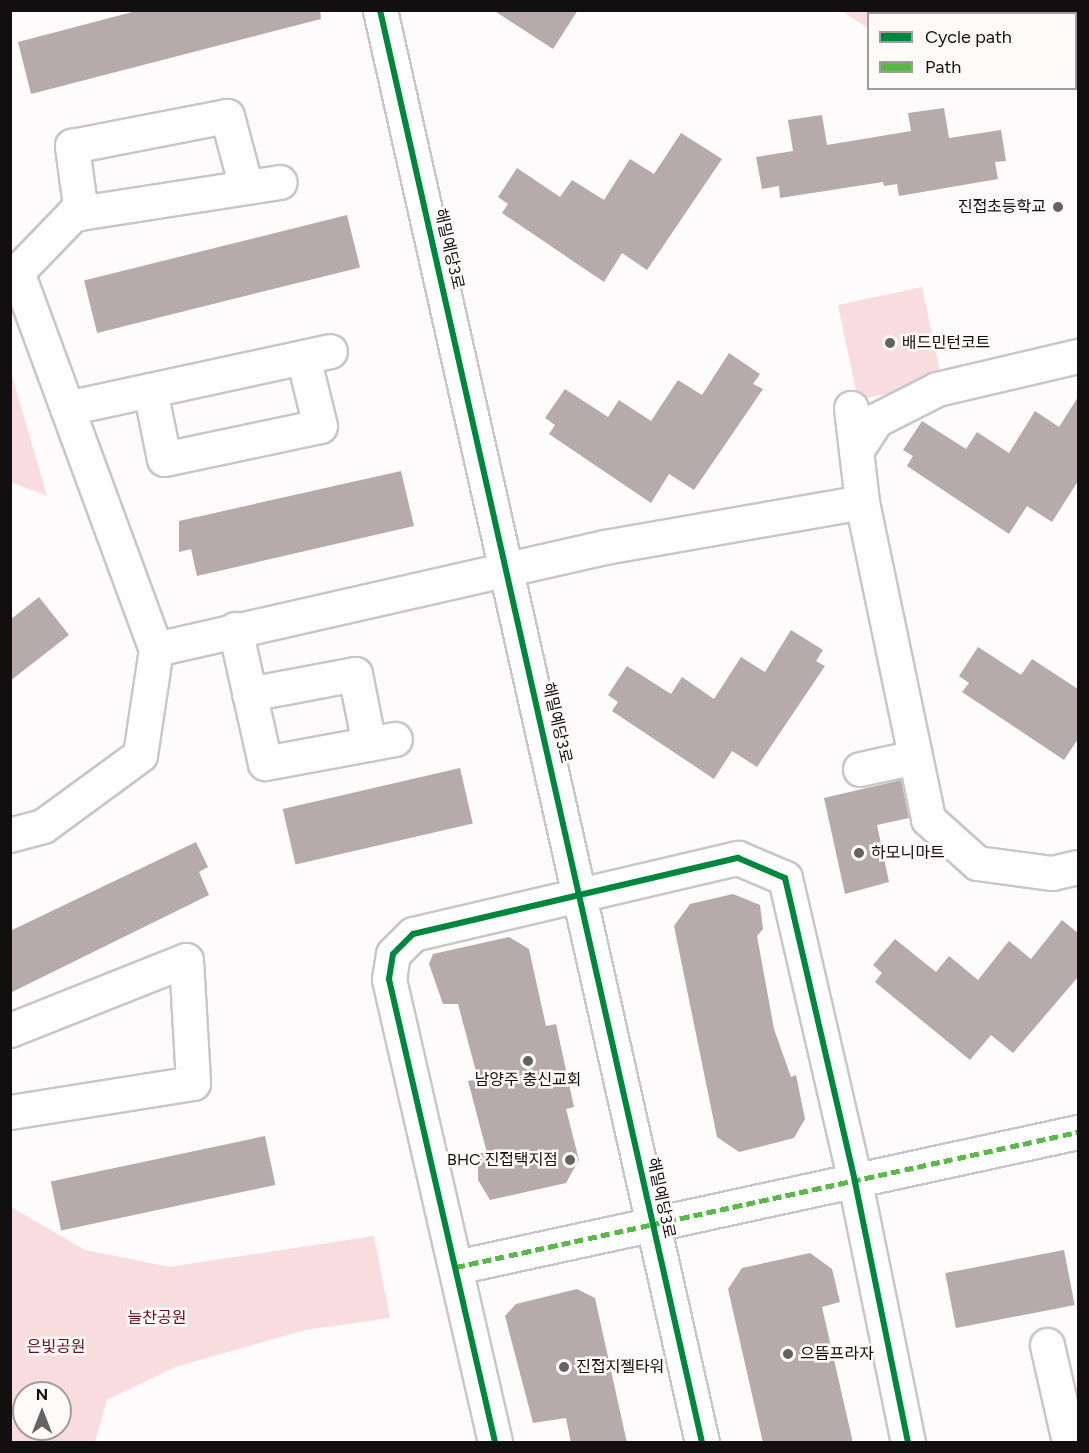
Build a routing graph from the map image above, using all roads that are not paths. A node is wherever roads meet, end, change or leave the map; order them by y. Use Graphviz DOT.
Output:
graph roads {
  1 [pos="380,10"];
  2 [pos="280,182"];
  3 [pos="246,187"];
  4 [pos="81,213"];
  5 [pos="14,271"];
  6 [pos="1078,356"];
  7 [pos="150,390"];
  8 [pos="67,408"];
  9 [pos="851,408"];
  10 [pos="856,451"];
  11 [pos="862,501"];
  12 [pos="508,567"];
  13 [pos="235,629"];
  14 [pos="156,649"];
  15 [pos="249,694"];
  16 [pos="915,757"];
  17 [pos="860,769"];
  18 [pos="10,835"];
  19 [pos="1078,867"];
  20 [pos="582,892"];
  21 [pos="10,1030"];
  22 [pos="10,1112"];
  23 [pos="1078,1132"];
  24 [pos="855,1182"];
  25 [pos="653,1225"];
  26 [pos="456,1267"];
  27 [pos="1047,1345"];
  28 [pos="495,1443"];
  29 [pos="702,1443"];
  30 [pos="908,1443"];
  31 [pos="1069,1443"];
  1 -- 12 [label="street, 해밀예당3로"];
  2 -- 3 [label="street"];
  3 -- 4 [label="street"];
  3 -- 4 [label="street"];
  4 -- 5 [label="street"];
  5 -- 8 [label="street"];
  6 -- 10 [label="street"];
  7 -- 7 [label="street"];
  7 -- 8 [label="street"];
  8 -- 14 [label="street"];
  9 -- 10 [label="street"];
  10 -- 11 [label="street"];
  11 -- 12 [label="street"];
  11 -- 16 [label="street"];
  12 -- 13 [label="street"];
  12 -- 20 [label="street, 해밀예당3로"];
  13 -- 14 [label="street"];
  13 -- 15 [label="street"];
  14 -- 18 [label="street"];
  15 -- 15 [label="street"];
  16 -- 17 [label="street"];
  16 -- 19 [label="street"];
  20 -- 24 [label="street"];
  20 -- 25 [label="street, 해밀예당3로"];
  20 -- 26 [label="street"];
  21 -- 22 [label="street"];
  23 -- 24 [label="street, 해밀예당3로"];
  24 -- 25 [label="street, 해밀예당3로"];
  24 -- 30 [label="street"];
  25 -- 26 [label="street"];
  25 -- 29 [label="street, 해밀예당3로"];
  26 -- 28 [label="street"];
  27 -- 31 [label="street"];
}
